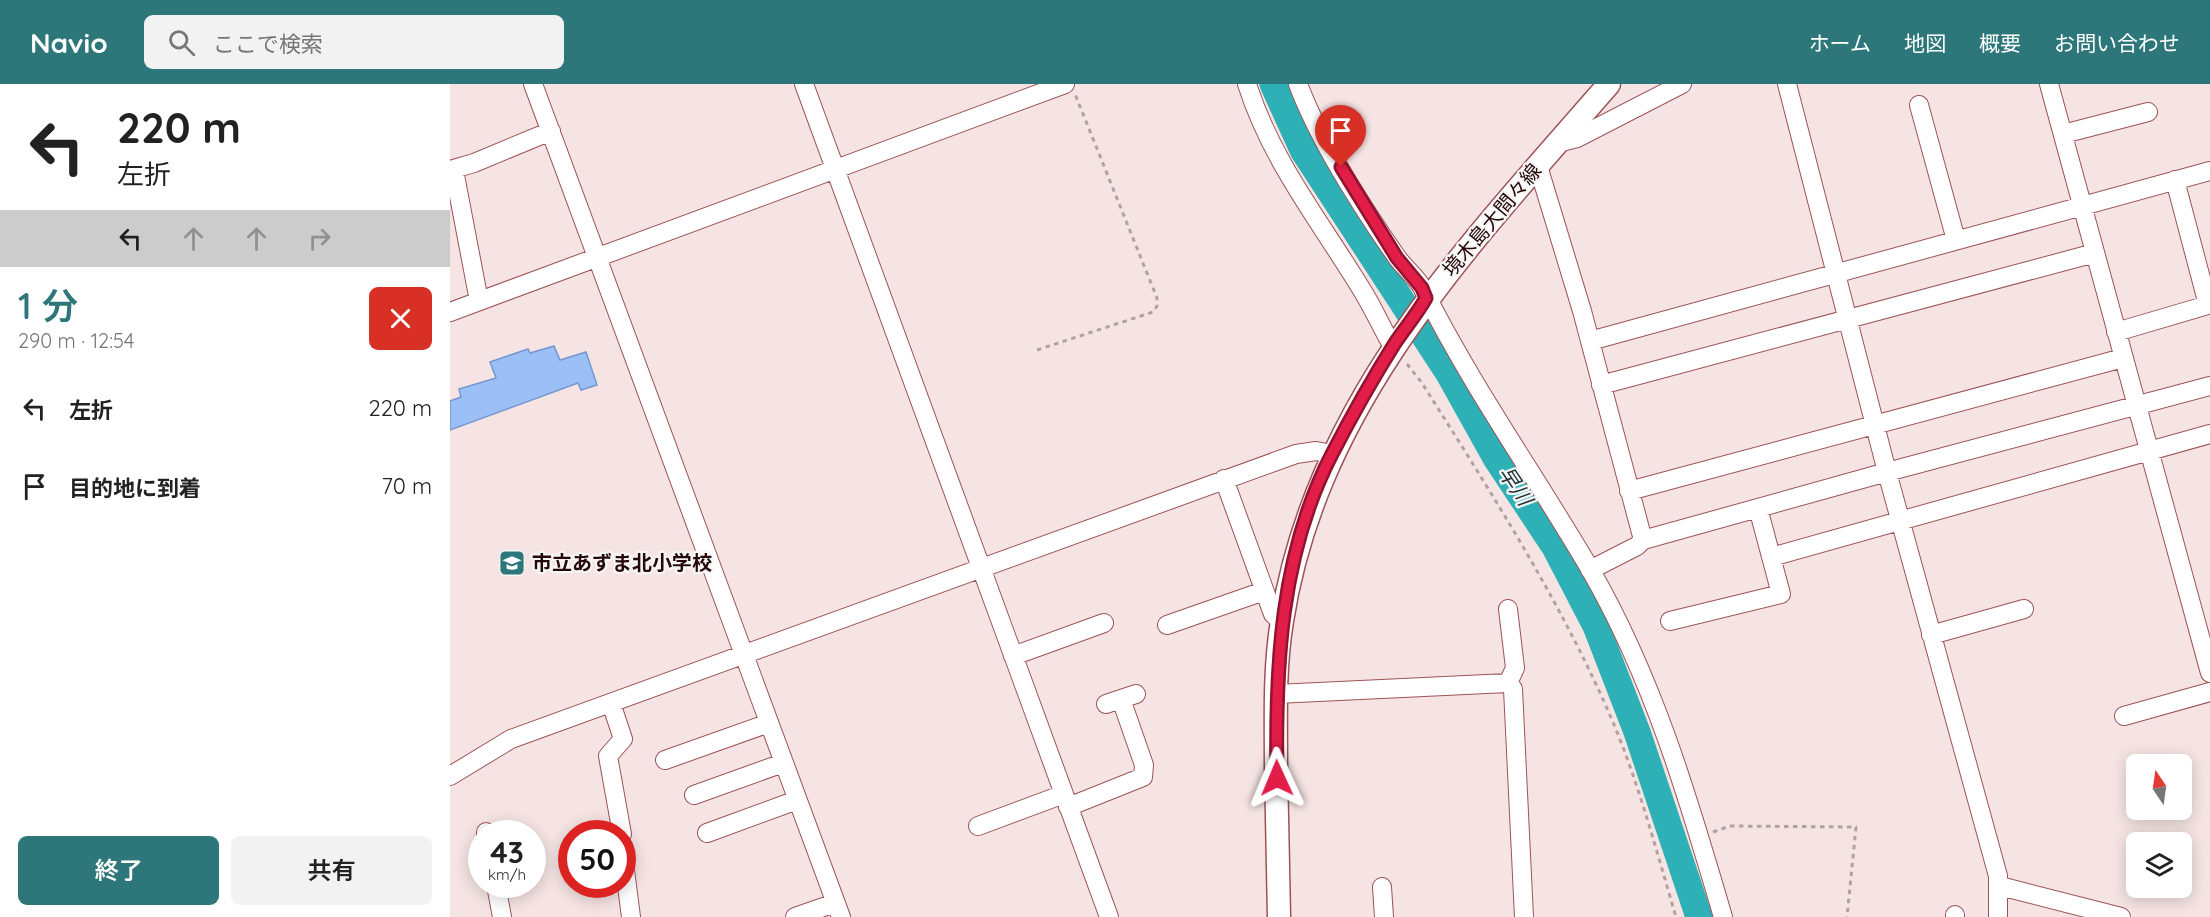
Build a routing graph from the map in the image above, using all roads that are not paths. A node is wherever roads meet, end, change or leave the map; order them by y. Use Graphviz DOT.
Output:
graph roads {
  1 [pos="533,84"];
  2 [pos="804,84"];
  3 [pos="1065,84"];
  4 [pos="1247,84"];
  5 [pos="1299,84"];
  6 [pos="1609,84"];
  7 [pos="1682,84"];
  8 [pos="1787,84"];
  9 [pos="2049,84"];
  10 [pos="1919,105"];
  11 [pos="2148,112"];
  12 [pos="551,131"];
  13 [pos="2063,134"];
  14 [pos="1558,143"];
  15 [pos="1538,166"];
  16 [pos="834,169"];
  17 [pos="452,170"];
  18 [pos="2210,171"];
  19 [pos="2175,180"];
  20 [pos="2082,206"];
  21 [pos="1956,240"];
  22 [pos="2095,253"];
  23 [pos="598,256"];
  24 [pos="1835,274"];
  25 [pos="478,301"];
  26 [pos="1424,302"];
  27 [pos="450,312"];
  28 [pos="1846,320"];
  29 [pos="2116,332"];
  30 [pos="1590,341"];
  31 [pos="1398,350"];
  32 [pos="2123,358"];
  33 [pos="1601,385"];
  34 [pos="2210,386"];
  35 [pos="2136,405"];
  36 [pos="1874,425"];
  37 [pos="2210,434"];
  38 [pos="2148,450"];
  39 [pos="1332,454"];
  40 [pos="1887,472"];
  41 [pos="1224,479"];
  42 [pos="1629,491"];
  43 [pos="1758,508"];
  44 [pos="1900,522"];
  45 [pos="1642,540"];
  46 [pos="1771,556"];
  47 [pos="983,567"];
  48 [pos="1590,570"];
  49 [pos="1264,591"];
  50 [pos="1508,609"];
  51 [pos="2024,609"];
  52 [pos="1670,621"];
  53 [pos="1282,622"];
  54 [pos="1104,623"];
  55 [pos="1167,625"];
  56 [pos="1931,636"];
  57 [pos="744,655"];
  58 [pos="1012,656"];
  59 [pos="2210,673"];
  60 [pos="1508,683"];
  61 [pos="2210,692"];
  62 [pos="1276,694"];
  63 [pos="1121,699"];
  64 [pos="611,703"];
  65 [pos="2124,716"];
  66 [pos="769,723"];
  67 [pos="665,760"];
  68 [pos="783,763"];
  69 [pos="450,776"];
  70 [pos="694,795"];
  71 [pos="797,800"];
  72 [pos="1066,801"];
  73 [pos="619,820"];
  74 [pos="978,826"];
  75 [pos="707,833"];
  76 [pos="2000,886"];
  77 [pos="1382,887"];
  78 [pos="498,898"];
  79 [pos="629,898"];
  80 [pos="838,910"];
  81 [pos="502,917"];
  82 [pos="631,917"];
  83 [pos="795,917"];
  84 [pos="1108,917"];
  85 [pos="1279,917"];
  86 [pos="1384,917"];
  87 [pos="1524,917"];
  88 [pos="1723,917"];
  89 [pos="1998,917"];
  90 [pos="2121,917"];
  1 -- 12 [label="street"];
  2 -- 16 [label="street"];
  3 -- 16 [label="street"];
  4 -- 31 [label="street"];
  5 -- 26 [label="street"];
  6 -- 14 [label="main road, 境木島大間々線"];
  7 -- 14 [label="street"];
  8 -- 24 [label="street"];
  9 -- 13 [label="street"];
  10 -- 21 [label="street"];
  11 -- 13 [label="street"];
  12 -- 17 [label="street"];
  12 -- 23 [label="street"];
  13 -- 20 [label="street"];
  14 -- 15 [label="main road, 境木島大間々線"];
  15 -- 26 [label="main road, 境木島大間々線"];
  15 -- 30 [label="street"];
  16 -- 23 [label="street"];
  16 -- 47 [label="street"];
  17 -- 25 [label="street"];
  18 -- 19 [label="street"];
  19 -- 20 [label="street"];
  19 -- 29 [label="street"];
  20 -- 21 [label="street"];
  20 -- 22 [label="street"];
  21 -- 24 [label="street"];
  22 -- 28 [label="street"];
  22 -- 29 [label="street"];
  23 -- 25 [label="street"];
  23 -- 57 [label="street"];
  24 -- 28 [label="street"];
  24 -- 30 [label="street"];
  25 -- 27 [label="street"];
  26 -- 31 [label="main road, 境木島大間々線"];
  26 -- 48 [label="street"];
  28 -- 33 [label="street"];
  28 -- 36 [label="street"];
  29 -- 32 [label="street"];
  30 -- 33 [label="street"];
  31 -- 39 [label="main road, 境木島大間々線"];
  32 -- 35 [label="street"];
  32 -- 36 [label="street"];
  33 -- 42 [label="street"];
  34 -- 35 [label="street"];
  35 -- 38 [label="street"];
  35 -- 40 [label="street"];
  36 -- 40 [label="street"];
  36 -- 42 [label="street"];
  37 -- 38 [label="street"];
  38 -- 44 [label="street"];
  38 -- 59 [label="street"];
  39 -- 41 [label="street"];
  39 -- 53 [label="main road, 境木島大間々線"];
  40 -- 43 [label="street"];
  40 -- 44 [label="street"];
  41 -- 47 [label="street"];
  41 -- 49 [label="street"];
  42 -- 45 [label="street"];
  43 -- 45 [label="street"];
  43 -- 46 [label="street"];
  44 -- 46 [label="street"];
  44 -- 56 [label="street"];
  45 -- 48 [label="street"];
  46 -- 52 [label="street"];
  47 -- 57 [label="street"];
  47 -- 58 [label="street"];
  48 -- 88 [label="street"];
  49 -- 53 [label="street"];
  49 -- 55 [label="street"];
  50 -- 60 [label="street"];
  51 -- 56 [label="street"];
  53 -- 62 [label="main road, 境木島大間々線"];
  54 -- 58 [label="street"];
  56 -- 76 [label="street"];
  57 -- 64 [label="street"];
  57 -- 66 [label="street"];
  58 -- 72 [label="street"];
  60 -- 62 [label="street"];
  60 -- 87 [label="street"];
  61 -- 65 [label="street"];
  62 -- 85 [label="main road, 境木島大間々線"];
  63 -- 72 [label="street"];
  64 -- 69 [label="street"];
  64 -- 73 [label="street"];
  66 -- 67 [label="street"];
  66 -- 68 [label="street"];
  68 -- 70 [label="street"];
  68 -- 71 [label="street"];
  71 -- 75 [label="street"];
  71 -- 80 [label="street"];
  72 -- 74 [label="street"];
  72 -- 84 [label="street"];
  76 -- 89 [label="street"];
  76 -- 90 [label="street"];
  77 -- 86 [label="street"];
  78 -- 81 [label="street"];
  79 -- 82 [label="street"];
  80 -- 83 [label="street"];
}
